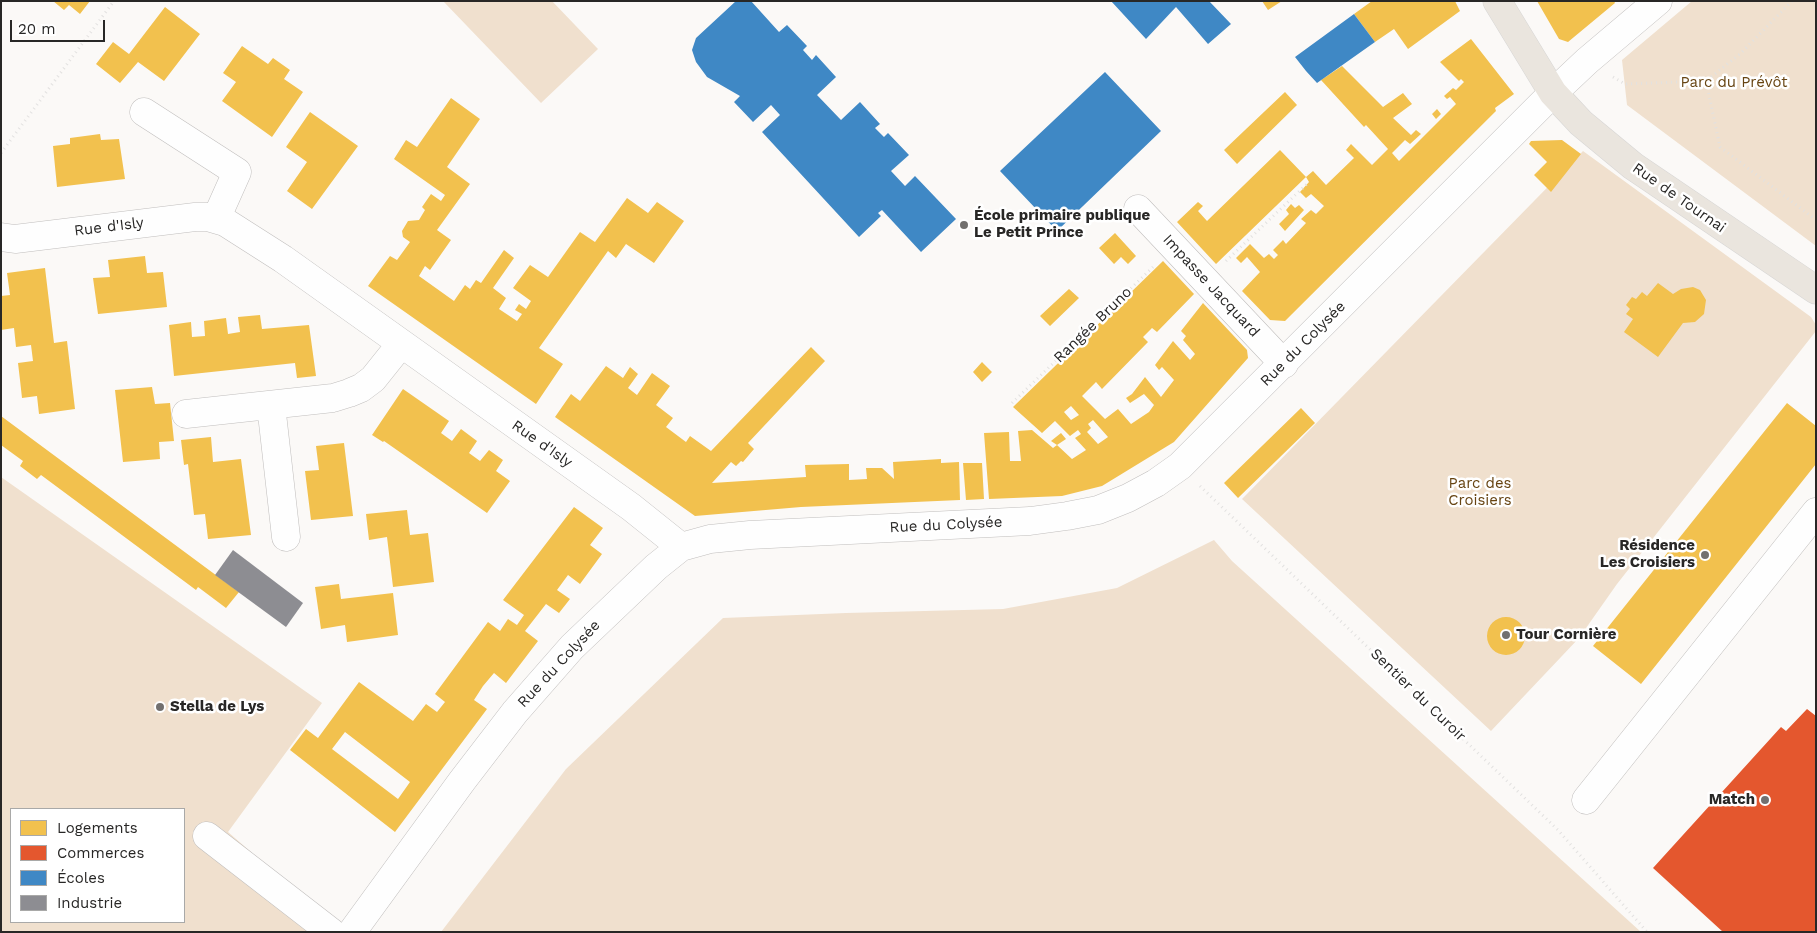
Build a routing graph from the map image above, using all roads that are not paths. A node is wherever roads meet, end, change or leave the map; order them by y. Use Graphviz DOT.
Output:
graph roads {
  1 [pos="1497,1"];
  2 [pos="1658,1"];
  3 [pos="1552,93"];
  4 [pos="144,112"];
  5 [pos="1138,208"];
  6 [pos="216,219"];
  7 [pos="1,237"];
  8 [pos="1816,290"];
  9 [pos="401,344"];
  10 [pos="1284,364"];
  11 [pos="271,405"];
  12 [pos="186,414"];
  13 [pos="1816,512"];
  14 [pos="286,538"];
  15 [pos="681,547"];
  16 [pos="1586,800"];
  17 [pos="208,836"];
  18 [pos="330,932"];
  19 [pos="352,932"];
  1 -- 3 [label="main road, Rue de Tournai"];
  2 -- 3 [label="street, Rue du Colysée"];
  3 -- 8 [label="main road, Rue de Tournai"];
  3 -- 10 [label="street, Rue du Colysée"];
  4 -- 6 [label="street"];
  5 -- 10 [label="street, Impasse Jacquard"];
  6 -- 7 [label="street, Rue d'Isly"];
  6 -- 9 [label="street, Rue d'Isly"];
  9 -- 11 [label="street"];
  9 -- 15 [label="street, Rue d'Isly"];
  10 -- 15 [label="street, Rue du Colysée"];
  11 -- 12 [label="street"];
  11 -- 14 [label="street"];
  13 -- 16 [label="street"];
  15 -- 19 [label="street, Rue du Colysée"];
  17 -- 18 [label="street"];
}
